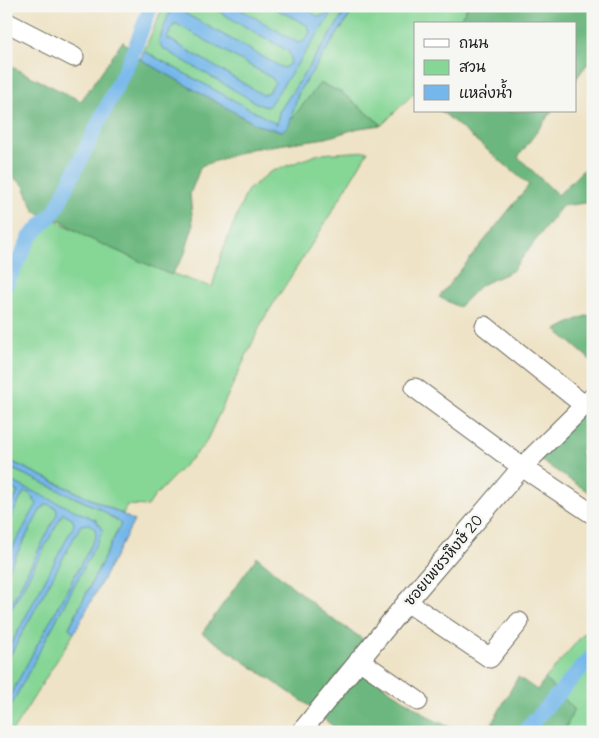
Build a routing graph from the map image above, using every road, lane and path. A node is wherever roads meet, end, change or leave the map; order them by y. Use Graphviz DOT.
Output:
graph roads {
  1 [pos="6,22"];
  2 [pos="74,57"];
  3 [pos="485,326"];
  4 [pos="415,388"];
  5 [pos="589,401"];
  6 [pos="522,468"];
  7 [pos="591,513"];
  8 [pos="407,602"];
  9 [pos="519,622"];
  10 [pos="359,660"];
  11 [pos="418,701"];
  12 [pos="301,732"];
  1 -- 2 [label="street"];
  3 -- 5 [label="street"];
  4 -- 6 [label="street"];
  5 -- 6 [label="street, ซอยเพชรหึงษ์ 20"];
  6 -- 7 [label="street"];
  6 -- 8 [label="street, ซอยเพชรหึงษ์ 20"];
  8 -- 9 [label="street"];
  8 -- 10 [label="street, ซอยเพชรหึงษ์ 20"];
  10 -- 11 [label="street"];
  10 -- 12 [label="street, ซอยเพชรหึงษ์ 20"];
}
